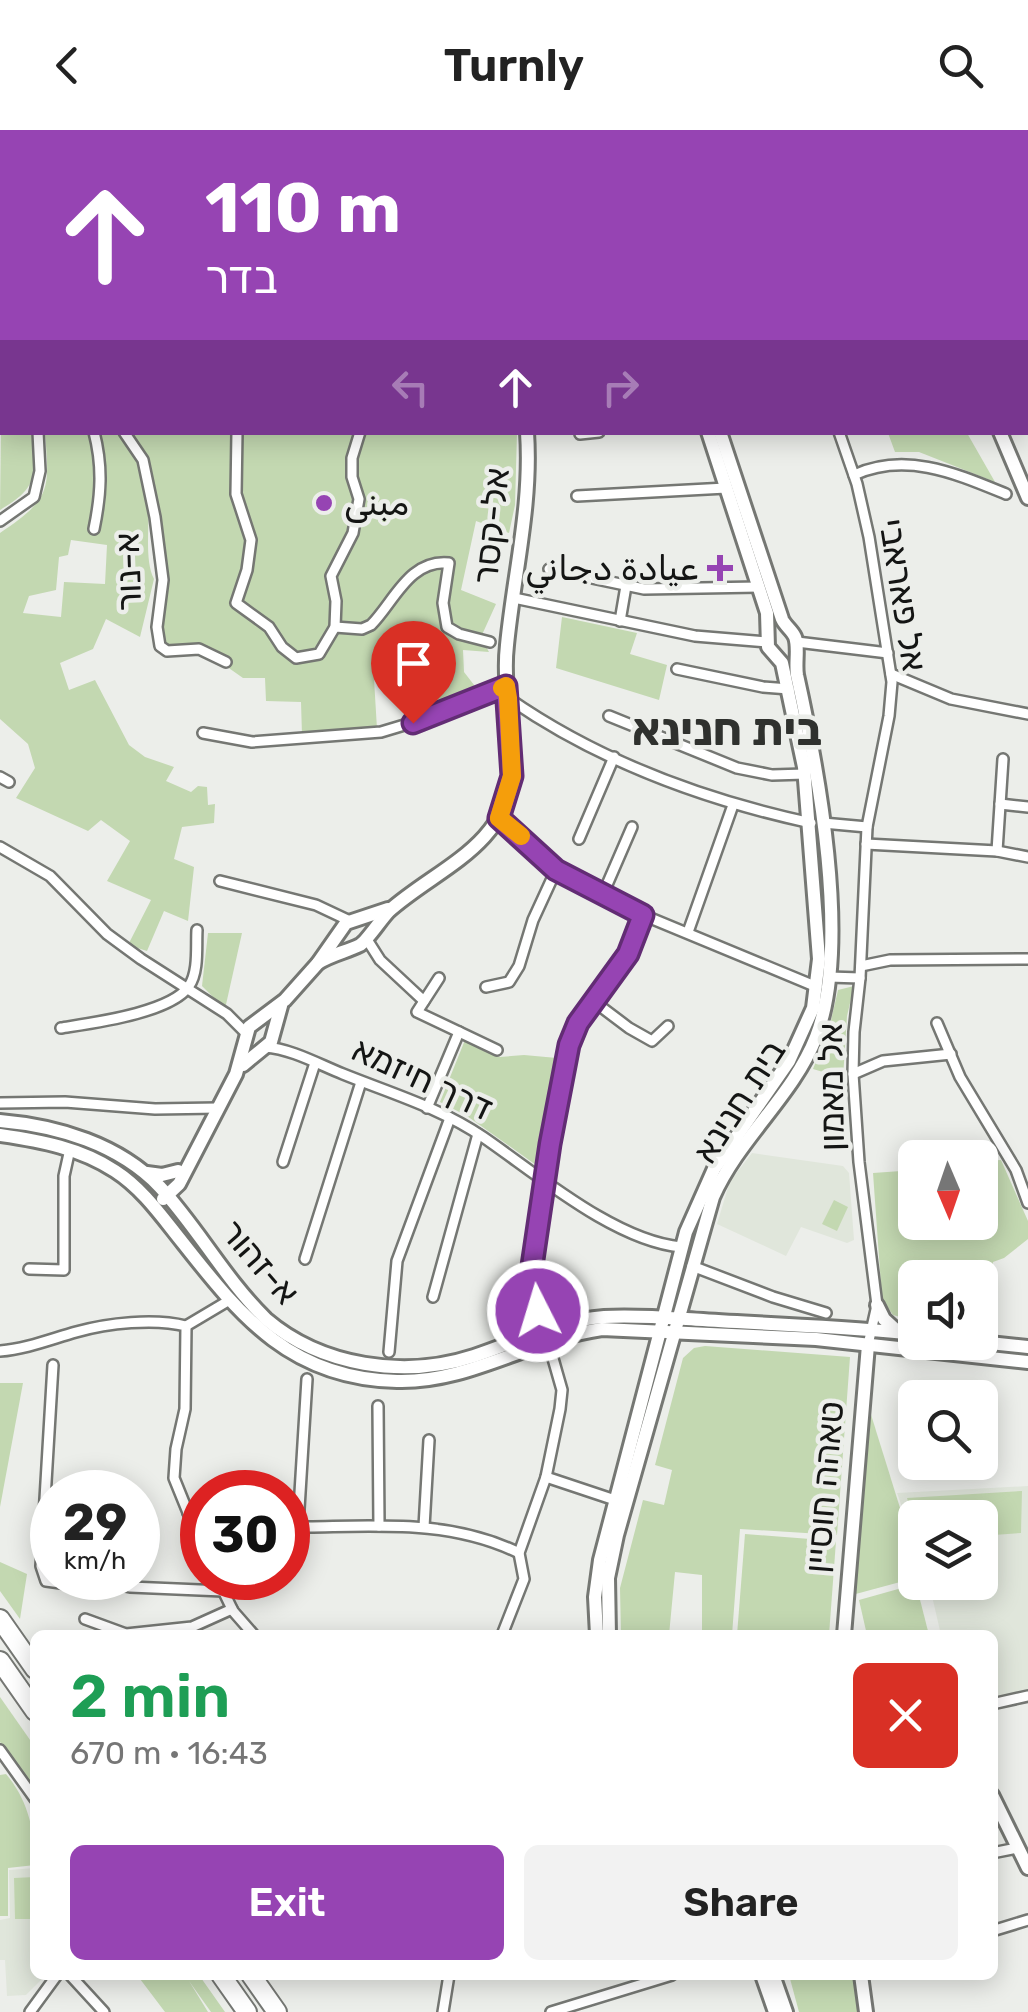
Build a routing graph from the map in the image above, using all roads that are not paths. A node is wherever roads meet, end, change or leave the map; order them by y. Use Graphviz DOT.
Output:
graph roads {
  1 [pos="38,435"];
  2 [pos="95,435"];
  3 [pos="126,435"];
  4 [pos="236,435"];
  5 [pos="359,435"];
  6 [pos="528,435"];
  7 [pos="709,435"];
  8 [pos="721,435"];
  9 [pos="840,435"];
  10 [pos="1001,435"];
  11 [pos="854,475"];
  12 [pos="726,488"];
  13 [pos="1006,494"];
  14 [pos="577,496"];
  15 [pos="1028,498"];
  16 [pos="0,521"];
  17 [pos="94,529"];
  18 [pos="550,569"];
  19 [pos="626,586"];
  20 [pos="759,588"];
  21 [pos="514,598"];
  22 [pos="620,621"];
  23 [pos="335,627"];
  24 [pos="769,638"];
  25 [pos="490,642"];
  26 [pos="795,642"];
  27 [pos="888,653"];
  28 [pos="778,657"];
  29 [pos="226,662"];
  30 [pos="678,668"];
  31 [pos="891,674"];
  32 [pos="789,689"];
  33 [pos="507,692"];
  34 [pos="1028,714"];
  35 [pos="609,716"];
  36 [pos="203,733"];
  37 [pos="614,757"];
  38 [pos="1003,759"];
  39 [pos="805,774"];
  40 [pos="733,804"];
  41 [pos="1000,804"];
  42 [pos="1028,807"];
  43 [pos="499,818"];
  44 [pos="817,823"];
  45 [pos="632,827"];
  46 [pos="867,827"];
  47 [pos="579,839"];
  48 [pos="866,844"];
  49 [pos="0,847"];
  50 [pos="997,851"];
  51 [pos="1028,857"];
  52 [pos="556,870"];
  53 [pos="220,881"];
  54 [pos="603,894"];
  55 [pos="398,904"];
  56 [pos="643,915"];
  57 [pos="346,926"];
  58 [pos="198,930"];
  59 [pos="688,932"];
  60 [pos="360,942"];
  61 [pos="1028,959"];
  62 [pos="318,964"];
  63 [pos="861,966"];
  64 [pos="438,978"];
  65 [pos="829,978"];
  66 [pos="860,978"];
  67 [pos="817,986"];
  68 [pos="486,987"];
  69 [pos="189,988"];
  70 [pos="284,1000"];
  71 [pos="592,1000"];
  72 [pos="424,1001"];
  73 [pos="938,1023"];
  74 [pos="668,1026"];
  75 [pos="61,1028"];
  76 [pos="251,1029"];
  77 [pos="272,1032"];
  78 [pos="460,1032"];
  79 [pos="262,1048"];
  80 [pos="497,1050"];
  81 [pos="294,1053"];
  82 [pos="951,1054"];
  83 [pos="315,1063"];
  84 [pos="236,1074"];
  85 [pos="852,1074"];
  86 [pos="361,1082"];
  87 [pos="0,1103"];
  88 [pos="218,1108"];
  89 [pos="427,1108"];
  90 [pos="450,1118"];
  91 [pos="0,1120"];
  92 [pos="478,1134"];
  93 [pos="0,1135"];
  94 [pos="70,1149"];
  95 [pos="283,1162"];
  96 [pos="144,1172"];
  97 [pos="181,1173"];
  98 [pos="546,1182"];
  99 [pos="164,1193"];
  100 [pos="1028,1203"];
  101 [pos="152,1204"];
  102 [pos="186,1218"];
  103 [pos="681,1247"];
  104 [pos="305,1259"];
  105 [pos="692,1266"];
  106 [pos="29,1269"];
  107 [pos="685,1293"];
  108 [pos="668,1294"];
  109 [pos="433,1297"];
  110 [pos="228,1301"];
  111 [pos="876,1304"];
  112 [pos="826,1313"];
  113 [pos="542,1319"];
  114 [pos="634,1322"];
  115 [pos="660,1324"];
  116 [pos="676,1325"];
  117 [pos="186,1326"];
  118 [pos="701,1327"];
  119 [pos="873,1329"];
  120 [pos="898,1331"];
  121 [pos="898,1332"];
  122 [pos="998,1344"];
  123 [pos="868,1345"];
  124 [pos="1028,1347"];
  125 [pos="892,1348"];
  126 [pos="0,1351"];
  127 [pos="390,1352"];
  128 [pos="552,1355"];
  129 [pos="659,1359"];
  130 [pos="1028,1362"];
  131 [pos="53,1365"];
  132 [pos="864,1370"];
  133 [pos="307,1380"];
  134 [pos="378,1406"];
  135 [pos="428,1440"];
  136 [pos="298,1470"];
  137 [pos="546,1476"];
  138 [pos="180,1494"];
  139 [pos="615,1500"];
  140 [pos="310,1524"];
  141 [pos="379,1526"];
  142 [pos="424,1527"];
  143 [pos="519,1553"];
  144 [pos="180,1588"];
  145 [pos="228,1600"];
  146 [pos="232,1609"];
  147 [pos="85,1618"];
  148 [pos="0,1619"];
  149 [pos="116,1630"];
  150 [pos="170,1630"];
  151 [pos="247,1630"];
  152 [pos="504,1630"];
  153 [pos="598,1630"];
  154 [pos="609,1630"];
  155 [pos="844,1630"];
  156 [pos="0,1661"];
  157 [pos="30,1662"];
  158 [pos="1028,1696"];
  159 [pos="30,1703"];
  160 [pos="998,1703"];
  161 [pos="1,1756"];
  162 [pos="30,1793"];
  163 [pos="998,1808"];
  164 [pos="1017,1848"];
  165 [pos="998,1852"];
  166 [pos="1028,1868"];
  167 [pos="1028,1920"];
  168 [pos="998,1928"];
  169 [pos="53,1980"];
  170 [pos="75,1980"];
  171 [pos="225,1980"];
  172 [pos="255,1980"];
  173 [pos="448,1980"];
  174 [pos="656,1980"];
  175 [pos="764,1980"];
  176 [pos="775,1980"];
  177 [pos="863,1980"];
  178 [pos="30,2012"];
  179 [pos="104,2012"];
  180 [pos="247,2012"];
  181 [pos="277,2012"];
  182 [pos="443,2012"];
  183 [pos="551,2012"];
  184 [pos="776,2012"];
  185 [pos="786,2012"];
  186 [pos="866,2012"];
  1 -- 16 [label="street"];
  2 -- 17 [label="street"];
  3 -- 29 [label="street, א-נור"];
  4 -- 23 [label="street"];
  5 -- 23 [label="street"];
  6 -- 21 [label="street, אל-קסר"];
  7 -- 12 [label="street"];
  8 -- 26 [label="street, בית חנינא"];
  9 -- 11 [label="street, אל פאראבי"];
  10 -- 15 [label="street"];
  11 -- 13 [label="street"];
  11 -- 27 [label="street, אל פאראבי"];
  12 -- 14 [label="street"];
  12 -- 20 [label="street"];
  18 -- 19 [label="street"];
  19 -- 20 [label="street"];
  19 -- 22 [label="street"];
  20 -- 24 [label="street"];
  21 -- 22 [label="street"];
  21 -- 33 [label="street, אל-קסר"];
  22 -- 24 [label="street"];
  23 -- 25 [label="street"];
  24 -- 26 [label="street"];
  24 -- 28 [label="street"];
  26 -- 27 [label="street"];
  26 -- 28 [label="street"];
  26 -- 44 [label="street, בית חנינא"];
  27 -- 31 [label="street, אל פאראבי"];
  28 -- 32 [label="street, בית חנינא"];
  30 -- 32 [label="street"];
  31 -- 34 [label="street"];
  31 -- 46 [label="street, אל פאראבי"];
  32 -- 39 [label="street, בית חנינא"];
  33 -- 36 [label="street"];
  33 -- 37 [label="street"];
  33 -- 43 [label="street, אל-קסר"];
  35 -- 39 [label="street"];
  37 -- 40 [label="street"];
  37 -- 47 [label="street"];
  38 -- 41 [label="street"];
  39 -- 44 [label="street, בית חנינא"];
  40 -- 44 [label="street"];
  40 -- 59 [label="street"];
  41 -- 42 [label="street"];
  41 -- 50 [label="street"];
  43 -- 52 [label="street"];
  43 -- 55 [label="street"];
  44 -- 46 [label="street"];
  44 -- 65 [label="street, בית חנינא"];
  44 -- 67 [label="street, בית חנינא"];
  45 -- 54 [label="street"];
  46 -- 48 [label="street, אל מאמון"];
  48 -- 50 [label="street"];
  48 -- 63 [label="street, אל מאמון"];
  49 -- 69 [label="street"];
  50 -- 51 [label="street"];
  52 -- 54 [label="street"];
  52 -- 68 [label="street"];
  53 -- 57 [label="street"];
  54 -- 56 [label="street"];
  55 -- 57 [label="street"];
  55 -- 60 [label="street"];
  56 -- 59 [label="street"];
  56 -- 71 [label="street"];
  57 -- 60 [label="street"];
  57 -- 60 [label="street"];
  57 -- 62 [label="street"];
  58 -- 69 [label="street"];
  59 -- 67 [label="street"];
  60 -- 62 [label="street"];
  60 -- 72 [label="street"];
  61 -- 63 [label="street"];
  62 -- 70 [label="street"];
  63 -- 66 [label="street, אל מאמון"];
  64 -- 72 [label="street"];
  65 -- 66 [label="street"];
  65 -- 105 [label="street, בית חנינא"];
  66 -- 85 [label="street, אל מאמון"];
  67 -- 103 [label="street, בית חנינא"];
  69 -- 75 [label="street"];
  69 -- 76 [label="street"];
  70 -- 76 [label="street"];
  70 -- 77 [label="street"];
  71 -- 74 [label="street"];
  71 -- 98 [label="street"];
  72 -- 78 [label="street"];
  73 -- 82 [label="street"];
  76 -- 77 [label="street"];
  76 -- 79 [label="street"];
  76 -- 84 [label="street"];
  77 -- 79 [label="street"];
  77 -- 81 [label="street, דרך חיזמא"];
  78 -- 80 [label="street"];
  78 -- 89 [label="street"];
  79 -- 81 [label="street, דרך חיזמא"];
  79 -- 84 [label="street"];
  81 -- 83 [label="street, דרך חיזמא"];
  82 -- 85 [label="street"];
  82 -- 100 [label="street"];
  83 -- 86 [label="street, דרך חיזמא"];
  83 -- 95 [label="street"];
  84 -- 88 [label="street"];
  85 -- 111 [label="street, אל מאמון"];
  86 -- 89 [label="street, דרך חיזמא"];
  86 -- 104 [label="street"];
  87 -- 88 [label="street"];
  88 -- 97 [label="street"];
  89 -- 90 [label="street, דרך חיזמא"];
  90 -- 92 [label="street, דרך חיזמא"];
  90 -- 127 [label="street"];
  91 -- 96 [label="street, א-זהור"];
  92 -- 98 [label="street, דרך חיזמא"];
  92 -- 109 [label="street"];
  93 -- 94 [label="street, א-זהור"];
  94 -- 101 [label="street, א-זהור"];
  94 -- 106 [label="street"];
  96 -- 97 [label="street"];
  96 -- 99 [label="street, א-זהור"];
  97 -- 99 [label="street"];
  97 -- 102 [label="street"];
  98 -- 103 [label="street, דרך חיזמא"];
  98 -- 113 [label="street"];
  99 -- 101 [label="street"];
  99 -- 102 [label="street, א-זהור"];
  101 -- 110 [label="street, א-זהור"];
  102 -- 114 [label="street, א-זהור"];
  103 -- 108 [label="street, בית חנינא"];
  105 -- 107 [label="street, בית חנינא"];
  105 -- 112 [label="street"];
  107 -- 116 [label="street, בית חנינא"];
  107 -- 118 [label="street"];
  108 -- 114 [label="street"];
  108 -- 115 [label="street, בית חנינא"];
  110 -- 114 [label="street, א-זהור"];
  110 -- 117 [label="street"];
  111 -- 119 [label="street, אל מאמון"];
  111 -- 120 [label="street"];
  114 -- 115 [label="street, א-זהור"];
  114 -- 129 [label="street"];
  115 -- 116 [label="street, א-זהור"];
  115 -- 129 [label="street, בית חנינא"];
  116 -- 118 [label="street, א-זהור"];
  116 -- 129 [label="street, בית חנינא"];
  117 -- 126 [label="street"];
  117 -- 138 [label="street"];
  118 -- 119 [label="street"];
  118 -- 123 [label="street"];
  118 -- 129 [label="street"];
  119 -- 121 [label="street"];
  119 -- 123 [label="street, אל מאמון"];
  122 -- 124 [label="street"];
  123 -- 125 [label="street"];
  123 -- 132 [label="street, טאהה חוסיין"];
  125 -- 130 [label="street"];
  125 -- 132 [label="street"];
  128 -- 137 [label="street"];
  129 -- 139 [label="street, בית חנינא"];
  129 -- 154 [label="street, בית חנינא"];
  131 -- 144 [label="street"];
  132 -- 155 [label="street, טאהה חוסיין"];
  133 -- 136 [label="street"];
  134 -- 141 [label="street"];
  135 -- 142 [label="street"];
  137 -- 139 [label="street"];
  137 -- 143 [label="street"];
  139 -- 153 [label="street, בית חנינא"];
  140 -- 141 [label="street"];
  141 -- 142 [label="street"];
  142 -- 143 [label="street"];
  143 -- 152 [label="street"];
  145 -- 146 [label="street"];
  146 -- 150 [label="street"];
  146 -- 151 [label="street"];
  147 -- 149 [label="street"];
  148 -- 157 [label="highway"];
  156 -- 159 [label="highway"];
  158 -- 160 [label="street"];
  161 -- 162 [label="street"];
  163 -- 164 [label="street"];
  164 -- 165 [label="street"];
  164 -- 166 [label="street"];
  167 -- 168 [label="street"];
  169 -- 178 [label="street"];
  170 -- 179 [label="street"];
  171 -- 180 [label="highway"];
  172 -- 181 [label="highway"];
  173 -- 182 [label="street"];
  174 -- 183 [label="street"];
  175 -- 184 [label="street"];
  176 -- 185 [label="street"];
  177 -- 186 [label="street"];
}
